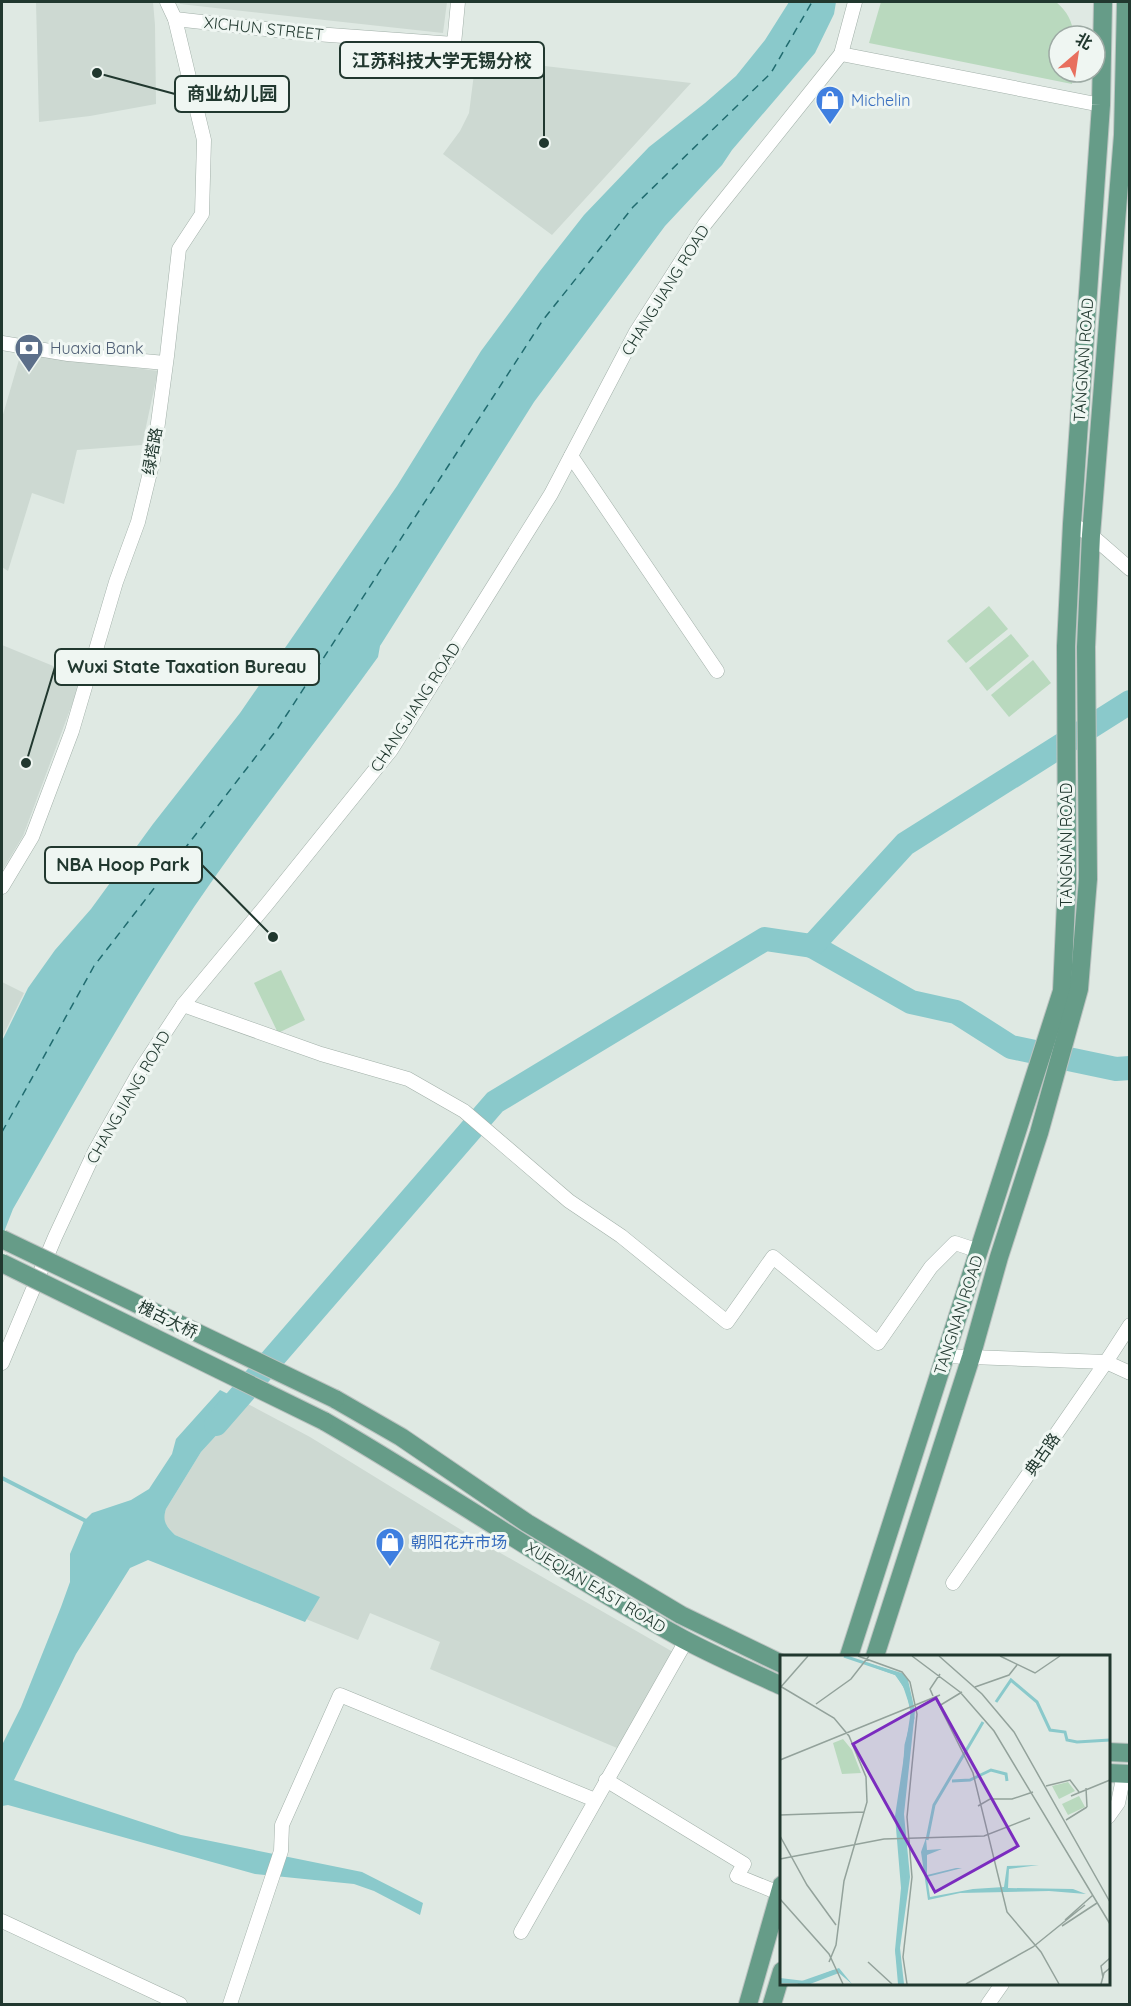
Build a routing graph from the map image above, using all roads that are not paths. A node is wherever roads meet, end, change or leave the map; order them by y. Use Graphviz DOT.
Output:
graph roads {
  1 [pos="168,2"];
  2 [pos="458,2"];
  3 [pos="855,2"];
  4 [pos="1103,2"];
  5 [pos="1126,2"];
  6 [pos="175,19"];
  7 [pos="841,54"];
  8 [pos="1101,105"];
  9 [pos="1126,110"];
  10 [pos="2,343"];
  11 [pos="165,363"];
  12 [pos="571,456"];
  13 [pos="1072,524"];
  14 [pos="1091,535"];
  15 [pos="1130,569"];
  16 [pos="717,671"];
  17 [pos="2,887"];
  18 [pos="183,1005"];
  19 [pos="1065,1009"];
  20 [pos="2,1239"];
  21 [pos="979,1251"];
  22 [pos="2,1263"];
  23 [pos="1130,1325"];
  24 [pos="944,1356"];
  25 [pos="970,1357"];
  26 [pos="1106,1362"];
  27 [pos="2,1363"];
  28 [pos="1130,1373"];
  29 [pos="335,1399"];
  30 [pos="324,1421"];
  31 [pos="953,1583"];
  32 [pos="686,1641"];
  33 [pos="849,1655"];
  34 [pos="874,1655"];
  35 [pos="780,1663"];
  36 [pos="780,1685"];
  37 [pos="1110,1752"];
  38 [pos="1130,1753"];
  39 [pos="1121,1774"];
  40 [pos="606,1780"];
  41 [pos="595,1800"];
  42 [pos="1110,1814"];
  43 [pos="780,1889"];
  44 [pos="2,1921"];
  45 [pos="522,1932"];
  46 [pos="780,1978"];
  47 [pos="1001,1985"];
  48 [pos="180,2004"];
  49 [pos="230,2004"];
  50 [pos="748,2004"];
  51 [pos="772,2004"];
  52 [pos="988,2004"];
  1 -- 6 [label="street, 绿塔路"];
  2 -- 6 [label="street, XICHUN STREET"];
  3 -- 7 [label="street"];
  4 -- 8 [label="main road, TANGNAN ROAD"];
  5 -- 9 [label="main road, TANGNAN ROAD"];
  6 -- 11 [label="street, 绿塔路"];
  7 -- 8 [label="street"];
  7 -- 12 [label="street, CHANGJIANG ROAD"];
  8 -- 9 [label="main road"];
  8 -- 13 [label="main road, TANGNAN ROAD"];
  9 -- 14 [label="main road, TANGNAN ROAD"];
  10 -- 11 [label="street"];
  11 -- 17 [label="street, 绿塔路"];
  12 -- 16 [label="street"];
  12 -- 18 [label="street, CHANGJIANG ROAD"];
  13 -- 14 [label="street"];
  13 -- 19 [label="main road, TANGNAN ROAD"];
  14 -- 15 [label="street"];
  14 -- 19 [label="main road, TANGNAN ROAD"];
  18 -- 21 [label="street"];
  18 -- 27 [label="street, CHANGJIANG ROAD"];
  19 -- 21 [label="main road, TANGNAN ROAD"];
  19 -- 25 [label="main road, TANGNAN ROAD"];
  20 -- 29 [label="main road, 槐古大桥, bridge"];
  21 -- 24 [label="main road, TANGNAN ROAD"];
  22 -- 30 [label="main road, 槐古大桥, bridge"];
  23 -- 26 [label="street, 典古路"];
  24 -- 25 [label="street"];
  24 -- 33 [label="main road, TANGNAN ROAD"];
  25 -- 26 [label="street"];
  25 -- 34 [label="main road, TANGNAN ROAD"];
  26 -- 28 [label="street"];
  26 -- 31 [label="street, 典古路"];
  29 -- 35 [label="main road, XUEQIAN EAST ROAD"];
  30 -- 32 [label="main road, XUEQIAN EAST ROAD"];
  32 -- 36 [label="main road, XUEQIAN EAST ROAD"];
  32 -- 40 [label="street"];
  37 -- 38 [label="main road"];
  39 -- 42 [label="street"];
  40 -- 41 [label="street"];
  40 -- 43 [label="street"];
  41 -- 45 [label="street"];
  41 -- 49 [label="street"];
  43 -- 50 [label="main road"];
  44 -- 48 [label="street"];
  46 -- 51 [label="main road"];
  47 -- 52 [label="street"];
}
